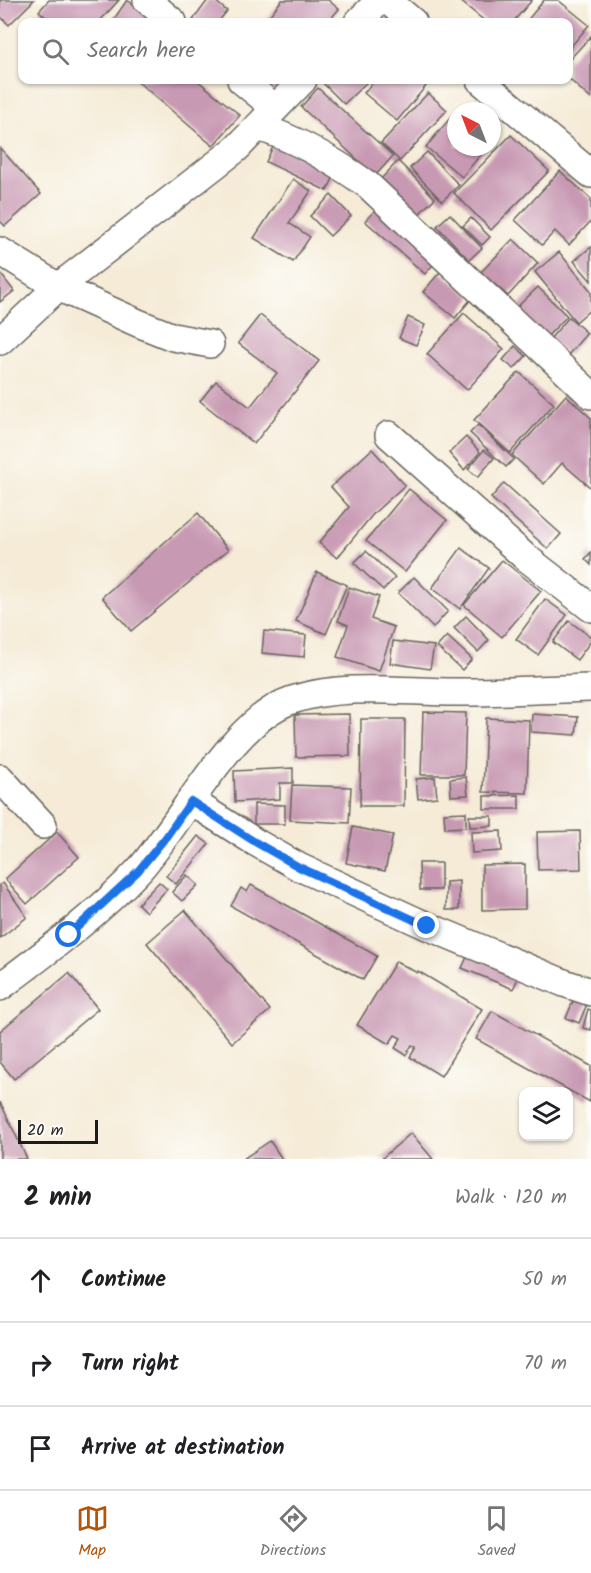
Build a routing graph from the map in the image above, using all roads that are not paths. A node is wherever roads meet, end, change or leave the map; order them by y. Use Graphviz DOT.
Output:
graph roads {
  1 [pos="147,0"];
  2 [pos="380,0"];
  3 [pos="387,0"];
  4 [pos="168,18"];
  5 [pos="362,18"];
  6 [pos="408,18"];
  7 [pos="244,84"];
  8 [pos="299,84"];
  9 [pos="485,84"];
  10 [pos="267,118"];
  11 [pos="591,174"];
  12 [pos="0,251"];
  13 [pos="58,287"];
  14 [pos="0,341"];
  15 [pos="210,344"];
  16 [pos="586,380"];
  17 [pos="389,435"];
  18 [pos="591,608"];
  19 [pos="591,688"];
  20 [pos="0,778"];
  21 [pos="191,801"];
  22 [pos="43,825"];
  23 [pos="0,987"];
  24 [pos="591,992"];
  1 -- 4 [label="street"];
  2 -- 5 [label="street"];
  3 -- 6 [label="street"];
  7 -- 10 [label="street"];
  8 -- 10 [label="street"];
  9 -- 11 [label="street"];
  10 -- 13 [label="street"];
  10 -- 16 [label="street"];
  12 -- 13 [label="street"];
  13 -- 14 [label="street"];
  13 -- 15 [label="street"];
  17 -- 18 [label="street"];
  19 -- 21 [label="street"];
  20 -- 22 [label="street"];
  21 -- 23 [label="street"];
  21 -- 24 [label="street"];
}
